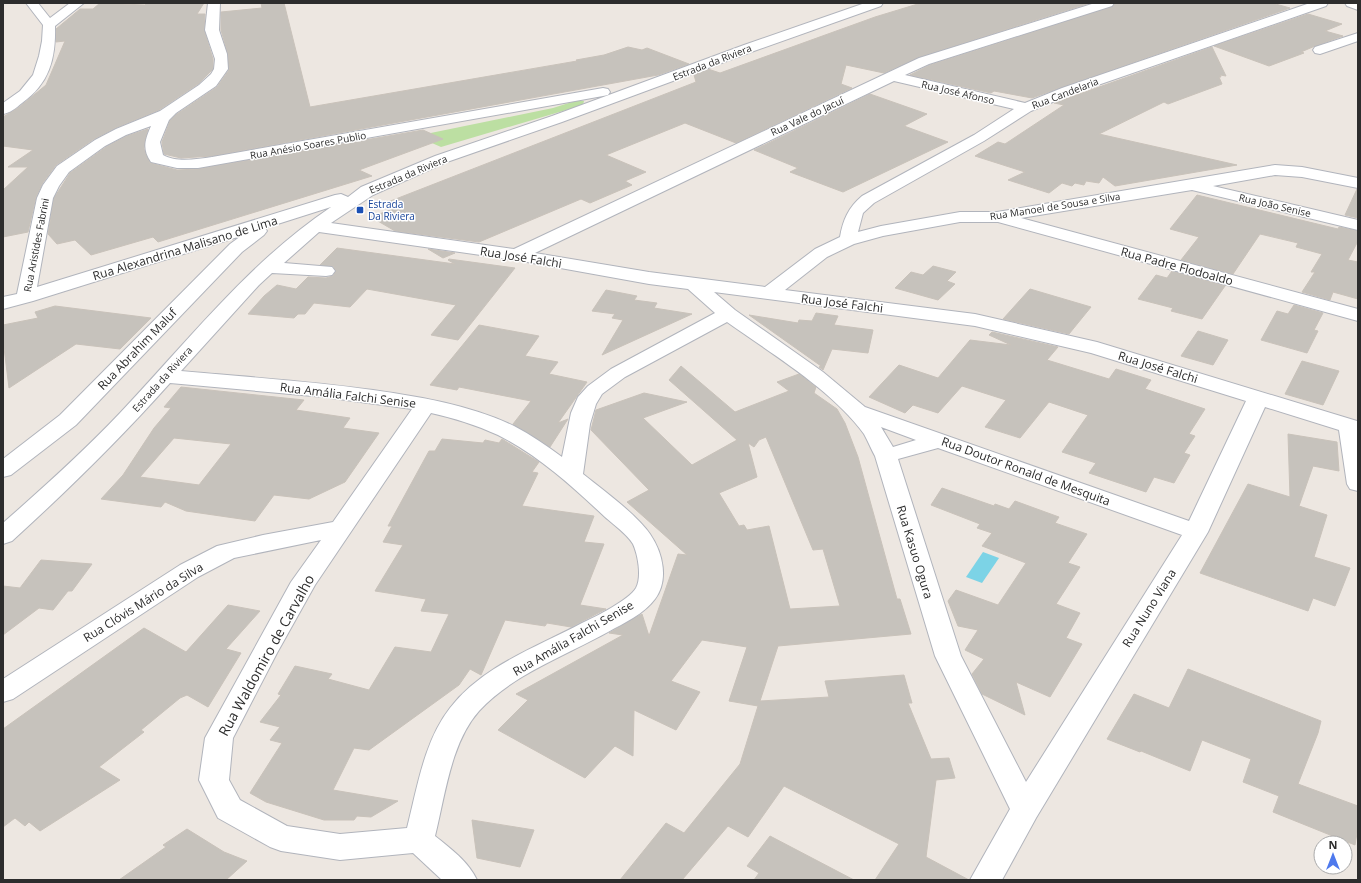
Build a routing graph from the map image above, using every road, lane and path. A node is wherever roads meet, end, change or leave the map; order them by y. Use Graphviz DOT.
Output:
graph roads {
  1 [pos="32,3"];
  2 [pos="78,3"];
  3 [pos="214,3"];
  4 [pos="878,3"];
  5 [pos="1108,3"];
  6 [pos="1322,3"];
  7 [pos="1351,3"];
  8 [pos="1358,6"];
  9 [pos="49,25"];
  10 [pos="1358,38"];
  11 [pos="1320,50"];
  12 [pos="891,76"];
  13 [pos="646,87"];
  14 [pos="1026,108"];
  15 [pos="3,110"];
  16 [pos="164,115"];
  17 [pos="1358,182"];
  18 [pos="1191,185"];
  19 [pos="367,191"];
  20 [pos="997,217"];
  21 [pos="268,223"];
  22 [pos="1358,225"];
  23 [pos="315,226"];
  24 [pos="848,240"];
  25 [pos="516,255"];
  26 [pos="267,266"];
  27 [pos="326,271"];
  28 [pos="694,284"];
  29 [pos="769,293"];
  30 [pos="26,297"];
  31 [pos="3,303"];
  32 [pos="728,314"];
  33 [pos="1358,315"];
  34 [pos="165,376"];
  35 [pos="1258,398"];
  36 [pos="425,405"];
  37 [pos="856,410"];
  38 [pos="1354,428"];
  39 [pos="940,440"];
  40 [pos="886,456"];
  41 [pos="3,470"];
  42 [pos="571,476"];
  43 [pos="1358,484"];
  44 [pos="341,528"];
  45 [pos="1196,532"];
  46 [pos="3,536"];
  47 [pos="3,692"];
  48 [pos="1025,809"];
  49 [pos="419,840"];
  50 [pos="461,880"];
  51 [pos="986,880"];
  1 -- 9 [label="street"];
  2 -- 9 [label="street"];
  3 -- 16 [label="street, Rua Anésio Soares Publio"];
  4 -- 13 [label="street, Estrada da Riviera"];
  5 -- 12 [label="street, Rua Vale do Jacuí"];
  6 -- 14 [label="street, Rua Candelaria"];
  7 -- 8 [label="street"];
  9 -- 15 [label="street"];
  10 -- 11 [label="street"];
  12 -- 14 [label="street, Rua José Afonso"];
  12 -- 25 [label="street, Rua Vale do Jacuí"];
  13 -- 16 [label="street, Rua Anésio Soares Publio"];
  13 -- 19 [label="street, Estrada da Riviera"];
  14 -- 24 [label="street, Rua Candelaria"];
  16 -- 30 [label="street, Rua Aristides Fabrini"];
  17 -- 18 [label="street, Rua Manoel de Sousa e Silva"];
  18 -- 20 [label="street, Rua Manoel de Sousa e Silva"];
  18 -- 22 [label="street, Rua João Senise"];
  19 -- 21 [label="street, Rua Alexandrina Malisano de Lima"];
  19 -- 23 [label="street, Estrada da Riviera"];
  20 -- 24 [label="street, Rua Manoel de Sousa e Silva"];
  20 -- 33 [label="street, Rua Padre Flodoaldo"];
  21 -- 30 [label="street, Rua Alexandrina Malisano de Lima"];
  21 -- 41 [label="street, Rua Abrahim Maluf"];
  23 -- 25 [label="street, Rua José Falchi"];
  23 -- 26 [label="street, Estrada da Riviera"];
  24 -- 29 [label="street, Rua Manoel de Sousa e Silva"];
  25 -- 28 [label="street, Rua José Falchi"];
  26 -- 27 [label="street"];
  26 -- 34 [label="street, Estrada da Riviera"];
  28 -- 29 [label="street, Rua José Falchi"];
  28 -- 32 [label="street, Rua Kasuo Ogura"];
  29 -- 35 [label="street, Rua José Falchi"];
  30 -- 31 [label="street, Rua Alexandrina Malisano de Lima"];
  32 -- 37 [label="street, Rua Kasuo Ogura"];
  32 -- 42 [label="street"];
  34 -- 36 [label="street, Rua Amália Falchi Senise"];
  34 -- 46 [label="street, Estrada da Riviera"];
  35 -- 38 [label="street, Rua José Falchi"];
  35 -- 45 [label="street, Rua Nuno Viana"];
  36 -- 42 [label="street, Rua Amália Falchi Senise"];
  36 -- 44 [label="street, Rua Waldomiro de Carvalho"];
  37 -- 39 [label="street, Rua Doutor Ronald de Mesquita"];
  37 -- 40 [label="street, Rua Kasuo Ogura"];
  38 -- 43 [label="street"];
  39 -- 40 [label="street"];
  39 -- 45 [label="street, Rua Doutor Ronald de Mesquita"];
  40 -- 48 [label="street, Rua Kasuo Ogura"];
  42 -- 49 [label="street, Rua Amália Falchi Senise"];
  44 -- 47 [label="street, Rua Clóvis Mário da Silva"];
  44 -- 49 [label="street, Rua Waldomiro de Carvalho"];
  45 -- 48 [label="street, Rua Nuno Viana"];
  48 -- 51 [label="street"];
  49 -- 50 [label="street"];
}
